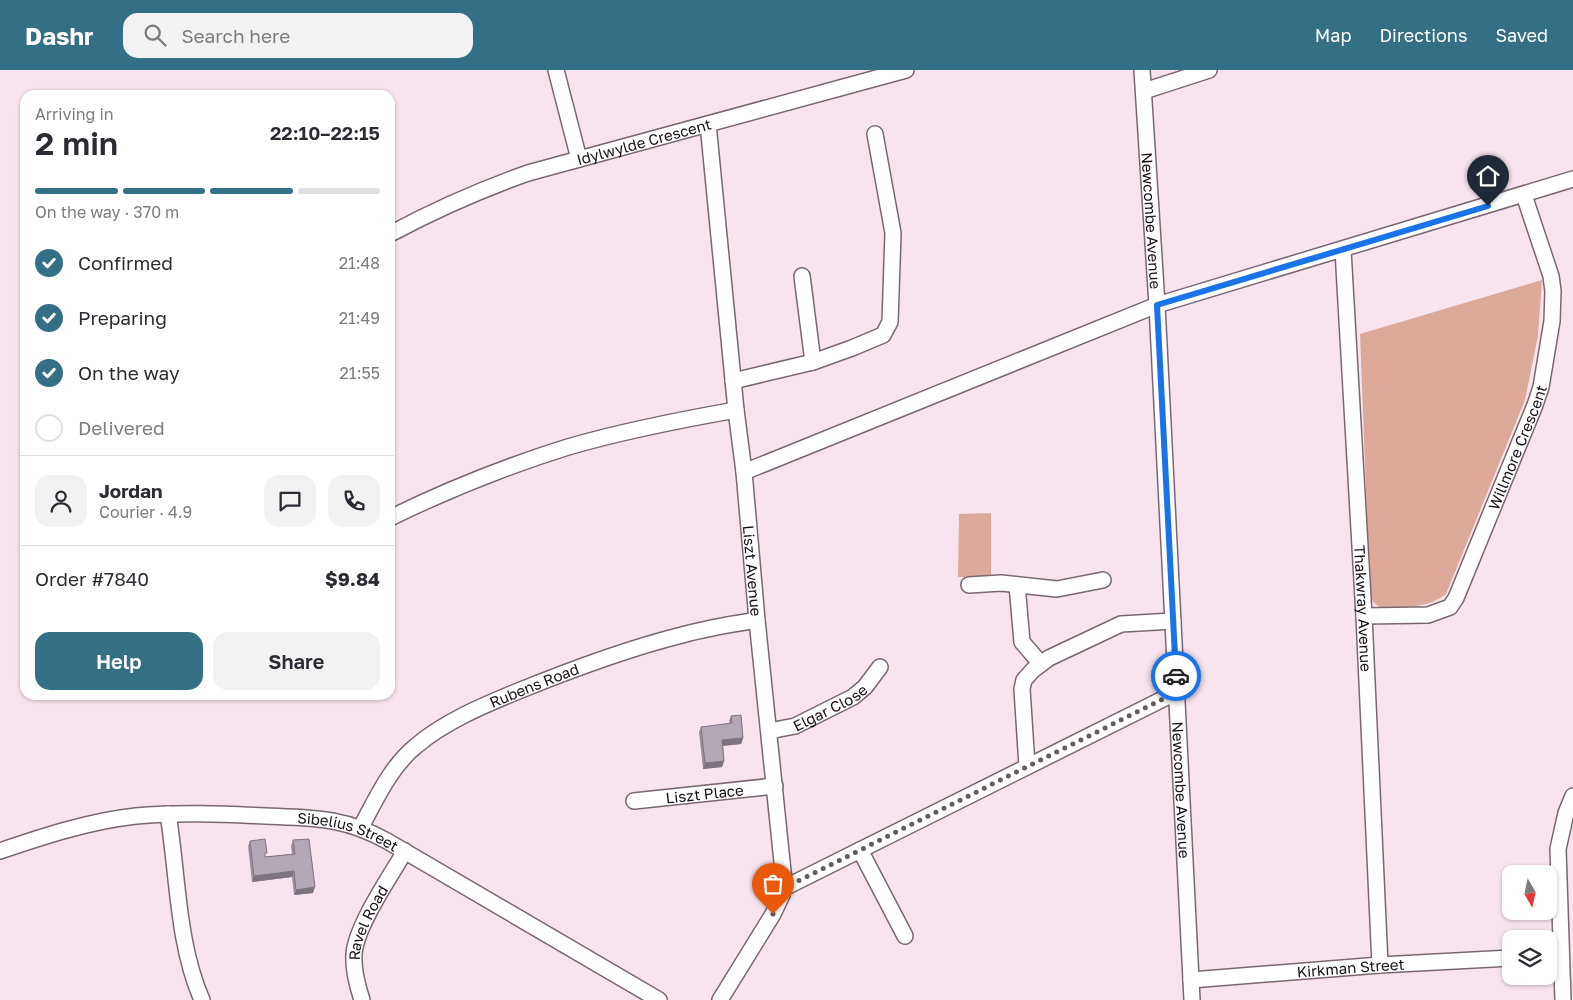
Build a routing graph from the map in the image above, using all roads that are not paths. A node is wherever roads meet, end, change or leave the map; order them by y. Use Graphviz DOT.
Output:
graph roads {
  1 [pos="556,70"];
  2 [pos="906,70"];
  3 [pos="1142,70"];
  4 [pos="1210,70"];
  5 [pos="1144,91"];
  6 [pos="708,124"];
  7 [pos="875,134"];
  8 [pos="579,159"];
  9 [pos="1573,180"];
  10 [pos="1524,195"];
  11 [pos="395,231"];
  12 [pos="1343,250"];
  13 [pos="802,276"];
  14 [pos="1157,305"];
  15 [pos="813,362"];
  16 [pos="733,381"];
  17 [pos="736,410"];
  18 [pos="744,472"];
  19 [pos="395,516"];
  20 [pos="1104,580"];
  21 [pos="969,585"];
  22 [pos="1017,585"];
  23 [pos="1364,616"];
  24 [pos="756,620"];
  25 [pos="1173,621"];
  26 [pos="1041,664"];
  27 [pos="880,667"];
  28 [pos="1177,692"];
  29 [pos="769,731"];
  30 [pos="1028,766"];
  31 [pos="775,786"];
  32 [pos="1573,796"];
  33 [pos="634,801"];
  34 [pos="168,814"];
  35 [pos="361,827"];
  36 [pos="860,850"];
  37 [pos="0,851"];
  38 [pos="405,851"];
  39 [pos="784,888"];
  40 [pos="1556,930"];
  41 [pos="905,936"];
  42 [pos="1502,959"];
  43 [pos="1380,966"];
  44 [pos="1557,969"];
  45 [pos="1191,980"];
  46 [pos="635,994"];
  47 [pos="202,1000"];
  48 [pos="362,1000"];
  49 [pos="659,1000"];
  50 [pos="720,1000"];
  51 [pos="1192,1000"];
  52 [pos="1562,1000"];
  1 -- 8 [label="street"];
  2 -- 6 [label="street, Idylwylde Crescent"];
  3 -- 5 [label="street, Newcombe Avenue"];
  4 -- 5 [label="street"];
  5 -- 14 [label="street, Newcombe Avenue"];
  6 -- 8 [label="street, Idylwylde Crescent"];
  6 -- 16 [label="street, Liszt Avenue"];
  7 -- 15 [label="street"];
  8 -- 11 [label="street, Idylwylde Crescent"];
  9 -- 10 [label="street"];
  10 -- 12 [label="street"];
  10 -- 23 [label="street, Willmore Crescent"];
  12 -- 14 [label="street"];
  12 -- 23 [label="street, Thakwray Avenue"];
  13 -- 15 [label="street"];
  14 -- 18 [label="street"];
  14 -- 25 [label="street, Newcombe Avenue"];
  15 -- 16 [label="street"];
  16 -- 17 [label="street, Liszt Avenue"];
  17 -- 18 [label="street, Liszt Avenue"];
  17 -- 19 [label="street"];
  18 -- 24 [label="street, Liszt Avenue"];
  20 -- 22 [label="street"];
  21 -- 22 [label="street"];
  22 -- 26 [label="street"];
  23 -- 43 [label="street, Thakwray Avenue"];
  24 -- 29 [label="street, Liszt Avenue"];
  24 -- 35 [label="street, Rubens Road"];
  25 -- 26 [label="street"];
  25 -- 28 [label="street, Newcombe Avenue"];
  26 -- 30 [label="street"];
  27 -- 29 [label="street, Elgar Close"];
  28 -- 30 [label="street"];
  28 -- 45 [label="street, Newcombe Avenue"];
  29 -- 31 [label="street, Liszt Avenue"];
  30 -- 36 [label="street"];
  31 -- 33 [label="street, Liszt Place"];
  31 -- 39 [label="street, Liszt Avenue"];
  32 -- 40 [label="street"];
  34 -- 35 [label="street, Sibelius Street"];
  34 -- 37 [label="street, Sibelius Street"];
  34 -- 47 [label="street"];
  35 -- 38 [label="street, Sibelius Street"];
  36 -- 39 [label="street"];
  36 -- 41 [label="street"];
  38 -- 46 [label="street, Sibelius Street"];
  38 -- 48 [label="street, Ravel Road"];
  39 -- 50 [label="street, Liszt Avenue"];
  42 -- 43 [label="street, Kirkman Street"];
  43 -- 45 [label="street, Kirkman Street"];
  44 -- 52 [label="street"];
  45 -- 51 [label="street, Newcombe Avenue"];
  46 -- 49 [label="street, Sibelius Street"];
}
